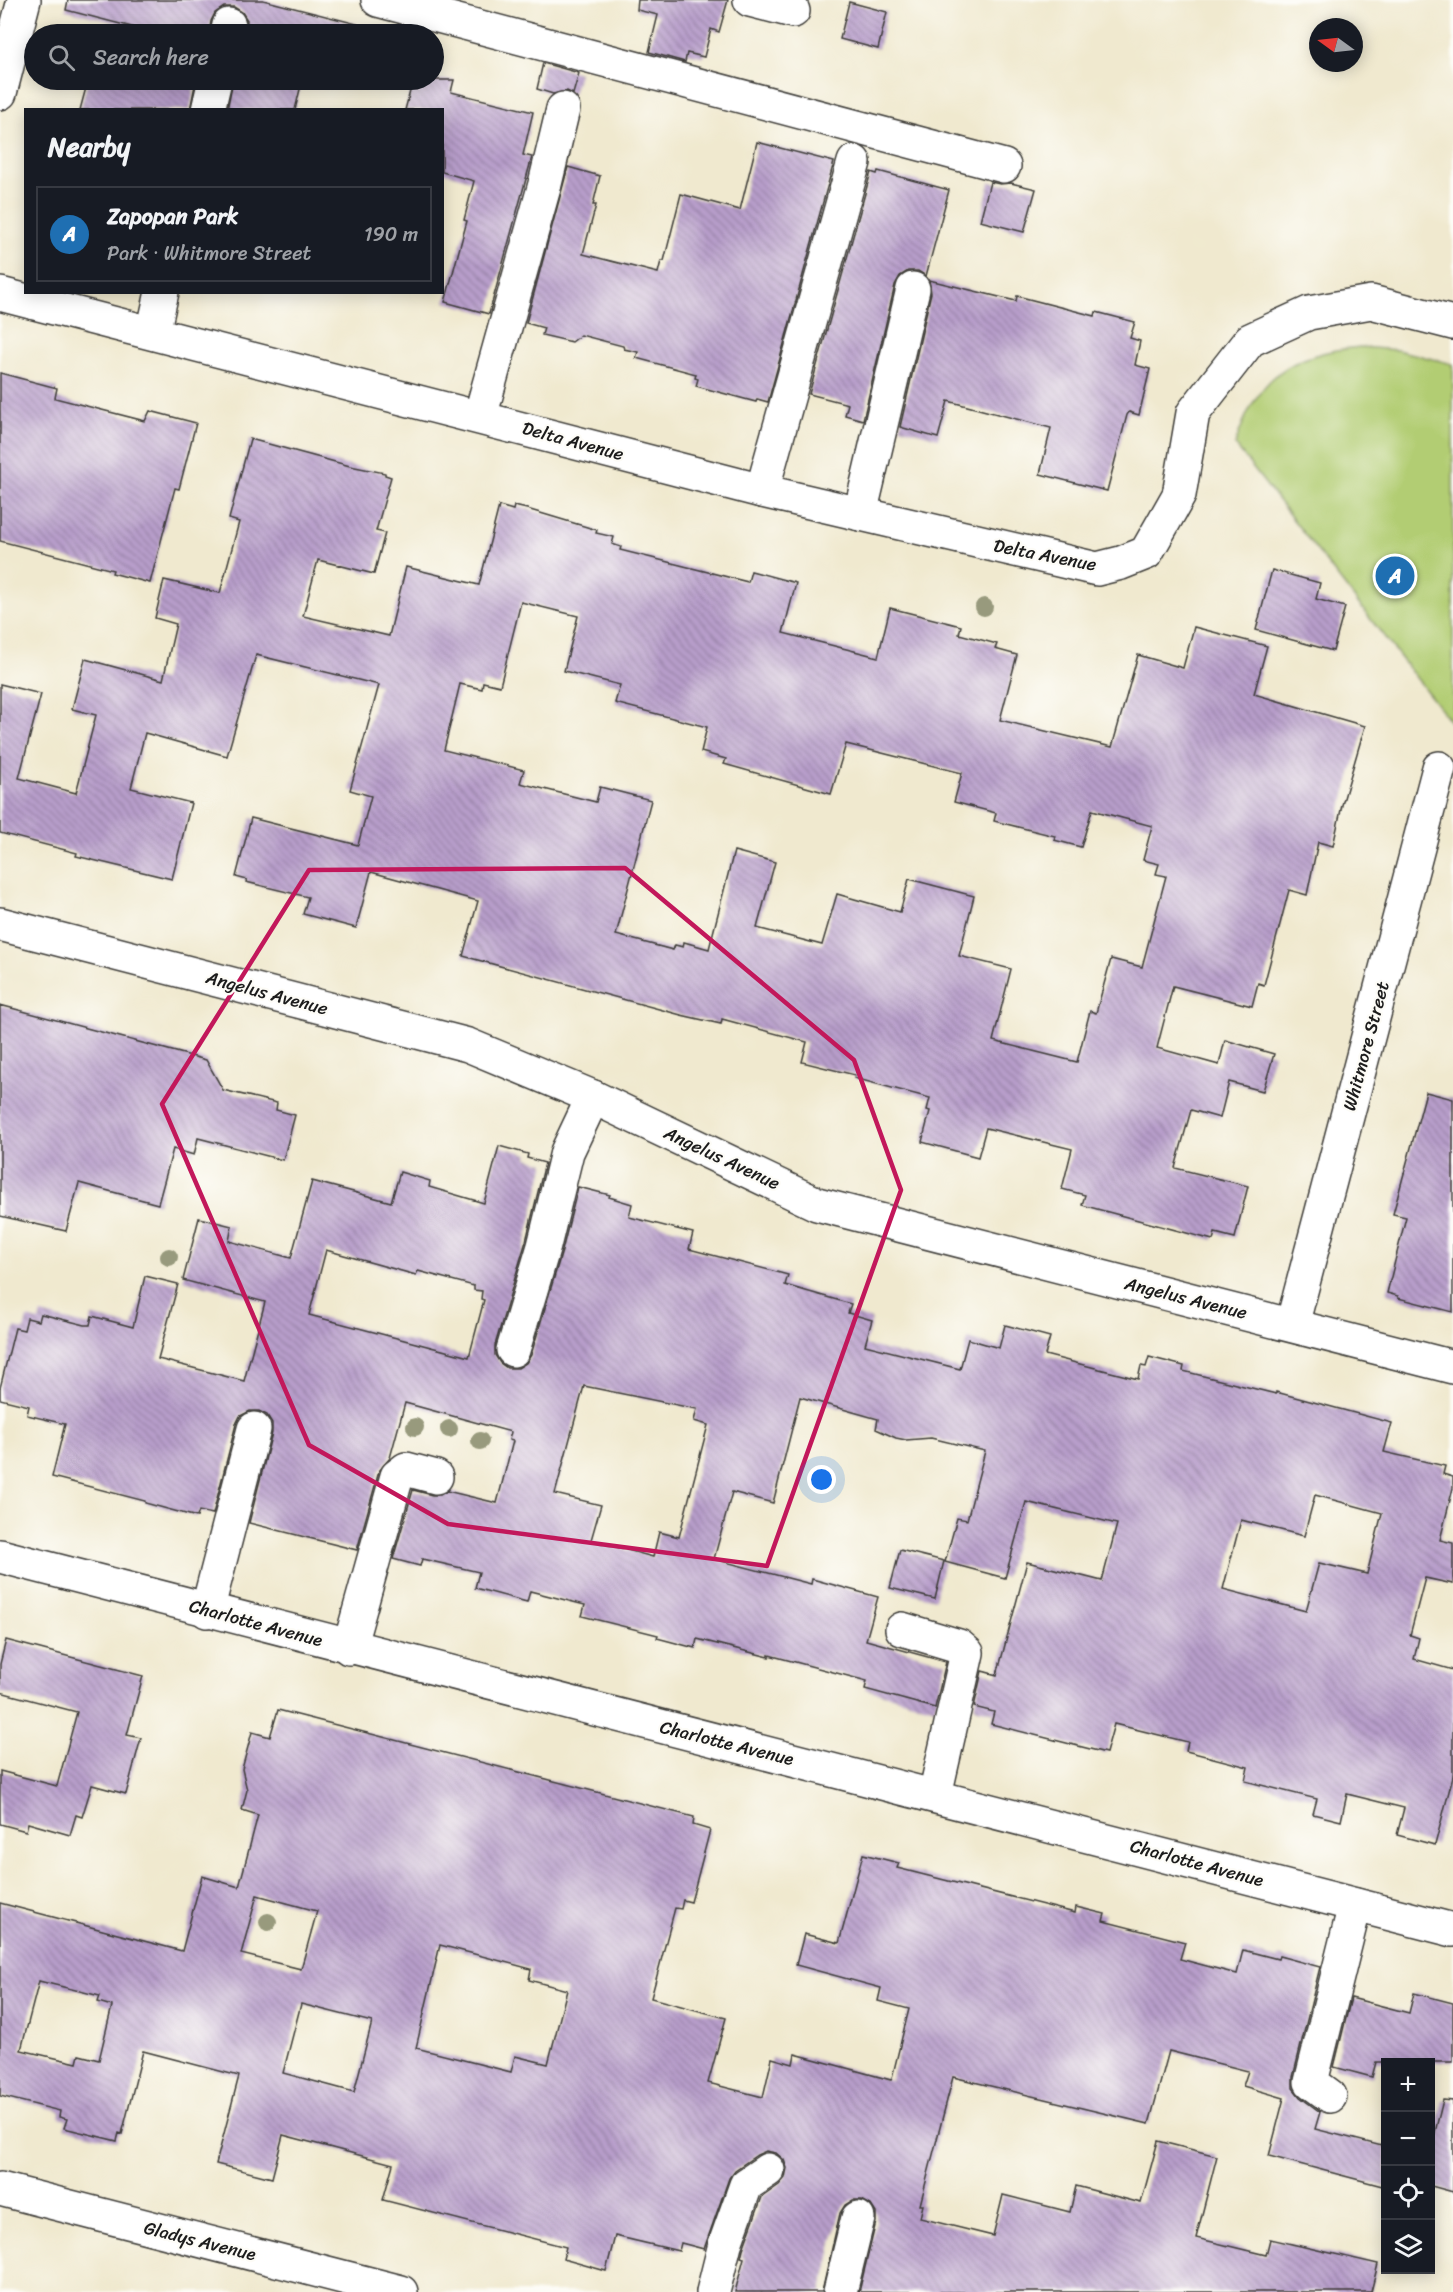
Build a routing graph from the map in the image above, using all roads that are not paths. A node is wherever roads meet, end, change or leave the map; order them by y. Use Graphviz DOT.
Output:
graph roads {
  1 [pos="24,0"];
  2 [pos="378,0"];
  3 [pos="750,0"];
  4 [pos="793,11"];
  5 [pos="213,90"];
  6 [pos="0,93"];
  7 [pos="208,108"];
  8 [pos="562,108"];
  9 [pos="854,162"];
  10 [pos="1004,166"];
  11 [pos="913,289"];
  12 [pos="0,294"];
  13 [pos="162,294"];
  14 [pos="1453,322"];
  15 [pos="153,333"];
  16 [pos="480,417"];
  17 [pos="762,491"];
  18 [pos="860,514"];
  19 [pos="1439,768"];
  20 [pos="0,924"];
  21 [pos="593,1097"];
  22 [pos="1292,1325"];
  23 [pos="513,1350"];
  24 [pos="1453,1367"];
  25 [pos="254,1429"];
  26 [pos="436,1477"];
  27 [pos="0,1556"];
  28 [pos="207,1611"];
  29 [pos="902,1629"];
  30 [pos="349,1648"];
  31 [pos="935,1795"];
  32 [pos="1355,1905"];
  33 [pos="1453,1930"];
  34 [pos="1330,2096"];
  35 [pos="768,2170"];
  36 [pos="0,2189"];
  37 [pos="858,2218"];
  38 [pos="401,2292"];
  39 [pos="713,2292"];
  40 [pos="840,2292"];
  1 -- 6 [label="street"];
  2 -- 10 [label="street"];
  3 -- 4 [label="street"];
  5 -- 7 [label="street"];
  8 -- 16 [label="street"];
  9 -- 17 [label="street"];
  11 -- 18 [label="street"];
  12 -- 15 [label="street, Delta Avenue"];
  13 -- 15 [label="street"];
  14 -- 18 [label="street, Delta Avenue"];
  15 -- 16 [label="street, Delta Avenue"];
  16 -- 17 [label="street, Delta Avenue"];
  17 -- 18 [label="street, Delta Avenue"];
  19 -- 22 [label="street, Whitmore Street"];
  20 -- 21 [label="street, Angelus Avenue"];
  21 -- 22 [label="street, Angelus Avenue"];
  21 -- 23 [label="street"];
  22 -- 24 [label="street, Angelus Avenue"];
  25 -- 28 [label="street"];
  26 -- 30 [label="street"];
  27 -- 28 [label="street, Charlotte Avenue"];
  28 -- 30 [label="street, Charlotte Avenue"];
  29 -- 31 [label="street"];
  30 -- 31 [label="street, Charlotte Avenue"];
  31 -- 32 [label="street, Charlotte Avenue"];
  32 -- 33 [label="street, Charlotte Avenue"];
  32 -- 34 [label="street"];
  35 -- 39 [label="street"];
  36 -- 38 [label="street, Gladys Avenue"];
  37 -- 40 [label="street"];
}
